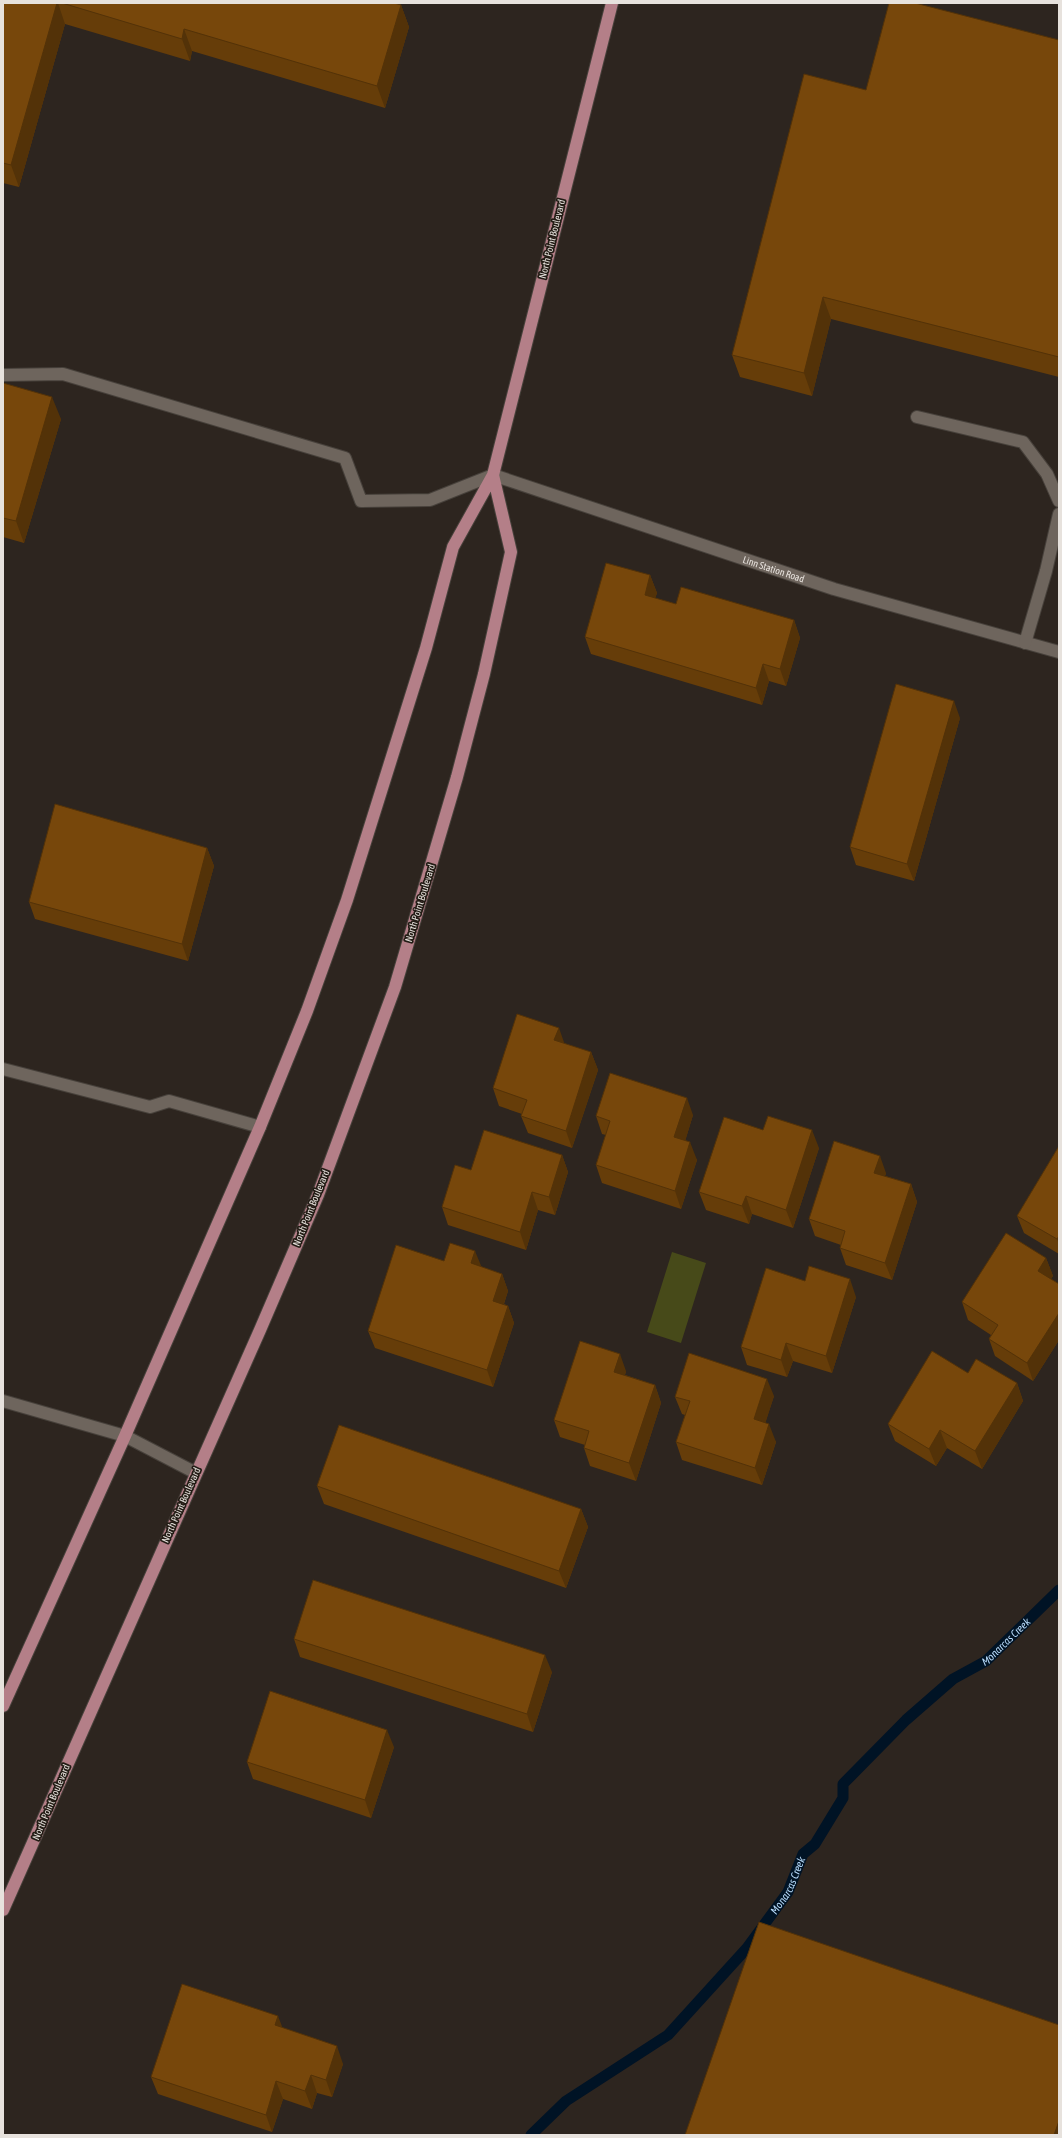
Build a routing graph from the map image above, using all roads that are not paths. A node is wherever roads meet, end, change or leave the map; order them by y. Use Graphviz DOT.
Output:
graph roads {
  1 [pos="612,3"];
  2 [pos="3,376"];
  3 [pos="917,417"];
  4 [pos="493,474"];
  5 [pos="1059,501"];
  6 [pos="1059,514"];
  7 [pos="1025,643"];
  8 [pos="1059,652"];
  9 [pos="3,1069"];
  10 [pos="260,1128"];
  11 [pos="3,1400"];
  12 [pos="125,1436"];
  13 [pos="196,1472"];
  14 [pos="3,1706"];
  15 [pos="3,1910"];
  1 -- 4 [label="main road, North Point Boulevard"];
  2 -- 4 [label="street"];
  3 -- 5 [label="street"];
  4 -- 7 [label="street, Linn Station Road"];
  4 -- 10 [label="main road, North Point Boulevard"];
  4 -- 13 [label="main road, North Point Boulevard"];
  6 -- 7 [label="street"];
  7 -- 8 [label="street, Linn Station Road"];
  9 -- 10 [label="street"];
  10 -- 12 [label="main road, North Point Boulevard"];
  11 -- 12 [label="street"];
  12 -- 13 [label="street"];
  12 -- 14 [label="main road, North Point Boulevard"];
  13 -- 15 [label="main road, North Point Boulevard"];
}
